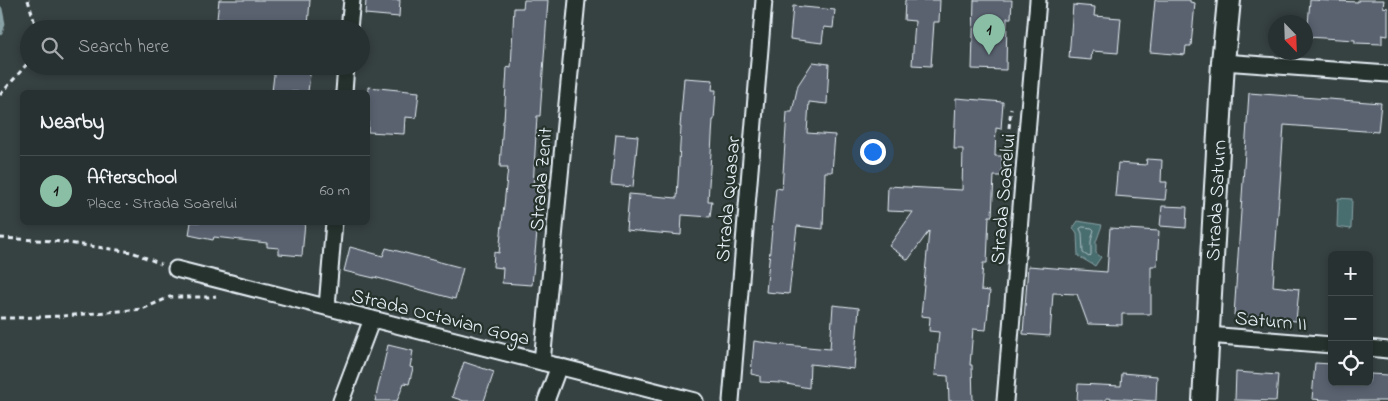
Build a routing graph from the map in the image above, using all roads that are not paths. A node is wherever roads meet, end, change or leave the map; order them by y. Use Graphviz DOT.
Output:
graph roads {
  1 [pos="352,0"];
  2 [pos="577,0"];
  3 [pos="764,0"];
  4 [pos="1038,0"];
  5 [pos="1229,0"];
  6 [pos="350,20"];
  7 [pos="1224,62"];
  8 [pos="1388,74"];
  9 [pos="345,75"];
  10 [pos="344,90"];
  11 [pos="334,225"];
  12 [pos="176,269"];
  13 [pos="327,307"];
  14 [pos="372,319"];
  15 [pos="1208,335"];
  16 [pos="1328,345"];
  17 [pos="1373,348"];
  18 [pos="1388,350"];
  19 [pos="542,362"];
  20 [pos="559,366"];
  21 [pos="341,401"];
  22 [pos="546,401"];
  23 [pos="695,401"];
  24 [pos="731,401"];
  25 [pos="1005,401"];
  26 [pos="1204,401"];
  1 -- 6 [label="street"];
  2 -- 19 [label="street, Strada Zenit"];
  3 -- 24 [label="street, Strada Quasar"];
  4 -- 25 [label="street, Strada Soarelui"];
  5 -- 7 [label="street, Strada Saturn"];
  7 -- 8 [label="street"];
  7 -- 15 [label="street, Strada Saturn"];
  9 -- 10 [label="street"];
  11 -- 13 [label="street"];
  12 -- 13 [label="street, Strada Octavian Goga"];
  13 -- 14 [label="street, Strada Octavian Goga"];
  14 -- 19 [label="street, Strada Octavian Goga"];
  14 -- 21 [label="street"];
  15 -- 16 [label="street, Saturn II"];
  15 -- 26 [label="street, Strada Saturn"];
  17 -- 18 [label="street"];
  19 -- 20 [label="street, Strada Octavian Goga"];
  20 -- 22 [label="street"];
  20 -- 23 [label="street, Strada Octavian Goga"];
}
